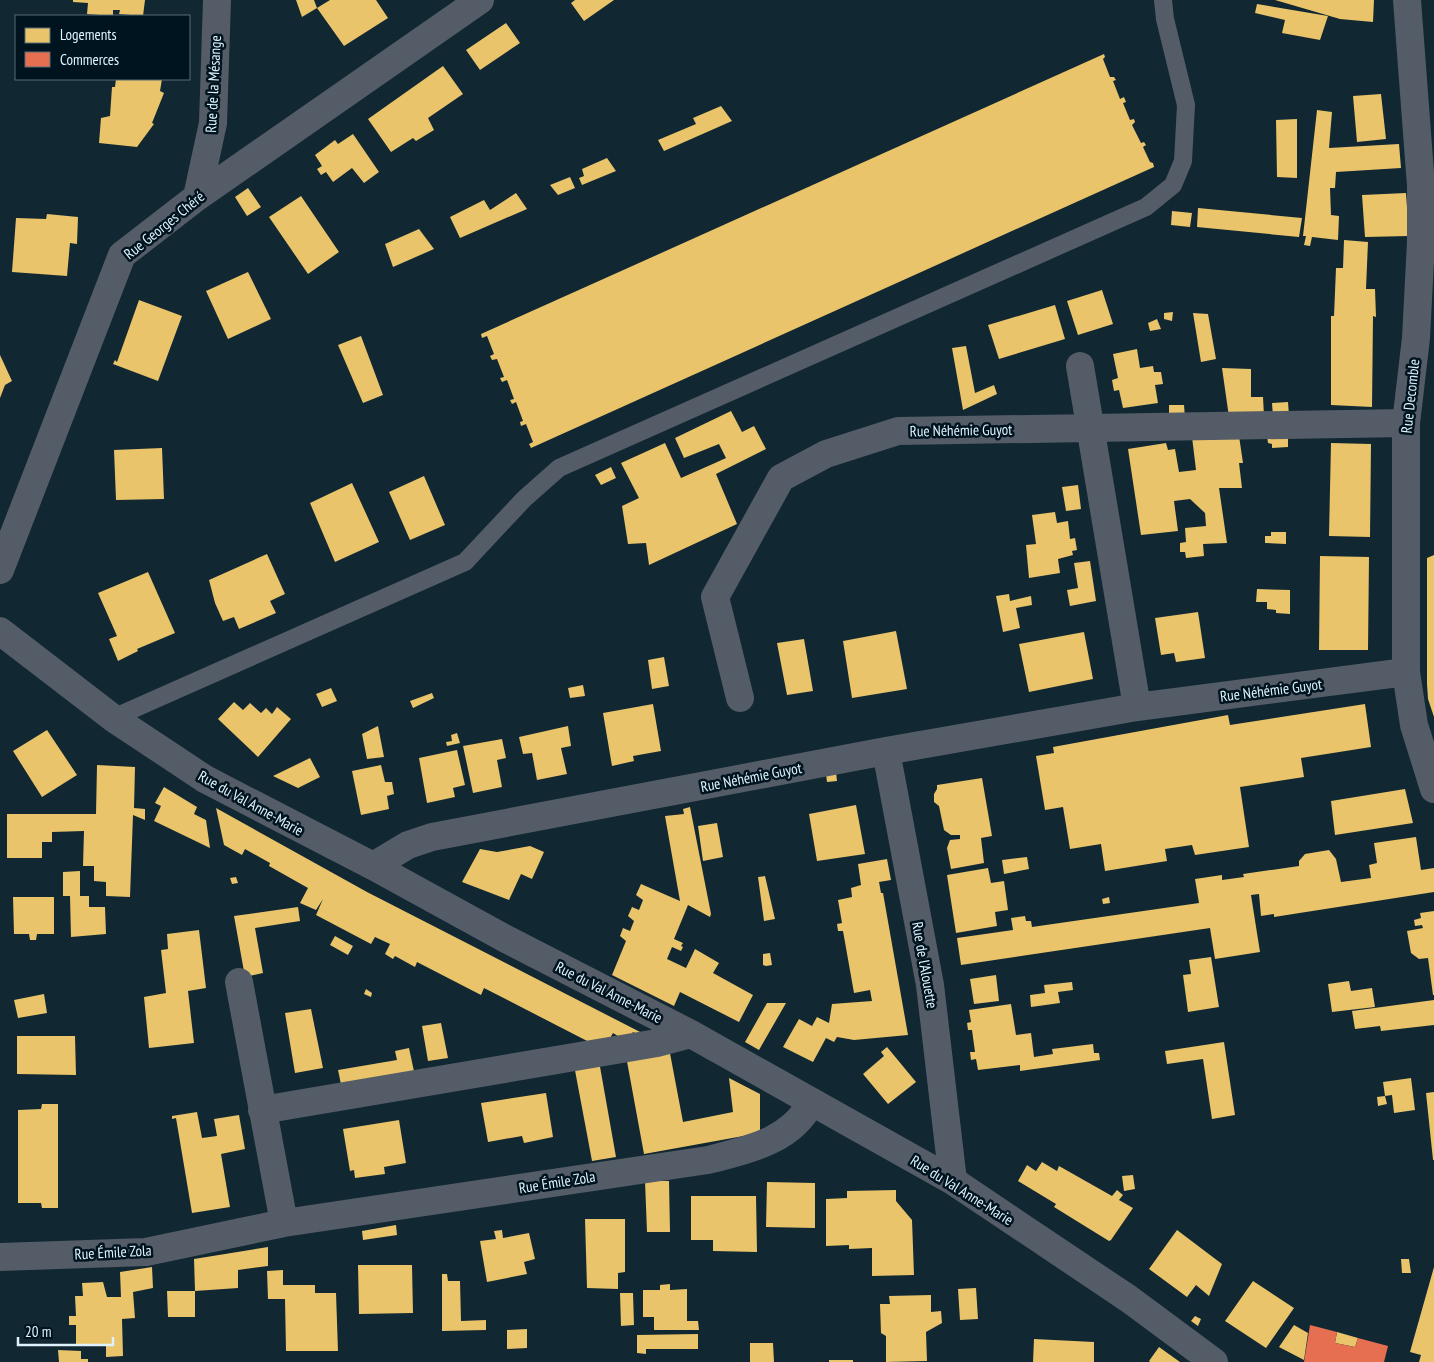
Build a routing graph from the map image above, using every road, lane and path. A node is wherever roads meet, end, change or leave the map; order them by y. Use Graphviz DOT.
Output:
graph roads {
  1 [pos="217,0"];
  2 [pos="480,0"];
  3 [pos="1163,0"];
  4 [pos="1407,0"];
  5 [pos="197,197"];
  6 [pos="1425,336"];
  7 [pos="1080,366"];
  8 [pos="1406,423"];
  9 [pos="1091,428"];
  10 [pos="0,570"];
  11 [pos="0,631"];
  12 [pos="1406,672"];
  13 [pos="740,698"];
  14 [pos="1137,707"];
  15 [pos="113,718"];
  16 [pos="886,751"];
  17 [pos="1434,789"];
  18 [pos="373,866"];
  19 [pos="239,982"];
  20 [pos="690,1034"];
  21 [pos="811,1102"];
  22 [pos="262,1110"];
  23 [pos="953,1181"];
  24 [pos="284,1223"];
  25 [pos="0,1257"];
  26 [pos="1214,1362"];
  1 -- 5 [label="street, Rue de la Mésange"];
  2 -- 5 [label="street, Rue Georges Chéré"];
  3 -- 15 [label="lane"];
  4 -- 6 [label="street, Rue Decomble"];
  5 -- 10 [label="street, Rue Georges Chéré"];
  6 -- 8 [label="street, Rue Decomble"];
  7 -- 9 [label="street"];
  8 -- 9 [label="street, Rue Néhémie Guyot"];
  8 -- 12 [label="street, Rue Decomble"];
  9 -- 13 [label="street, Rue Néhémie Guyot"];
  9 -- 14 [label="street"];
  11 -- 15 [label="street, Rue du Val Anne-Marie"];
  12 -- 14 [label="street, Rue Néhémie Guyot"];
  12 -- 17 [label="street, Rue Decomble"];
  14 -- 16 [label="street, Rue Néhémie Guyot"];
  15 -- 18 [label="street, Rue du Val Anne-Marie"];
  16 -- 18 [label="street, Rue Néhémie Guyot"];
  16 -- 23 [label="street, Rue de l'Alouette"];
  18 -- 20 [label="street, Rue du Val Anne-Marie"];
  19 -- 22 [label="street"];
  20 -- 21 [label="street, Rue du Val Anne-Marie"];
  20 -- 22 [label="street"];
  21 -- 23 [label="street, Rue du Val Anne-Marie"];
  21 -- 24 [label="street, Rue Émile Zola"];
  22 -- 24 [label="street"];
  23 -- 26 [label="street, Rue du Val Anne-Marie"];
  24 -- 25 [label="street, Rue Émile Zola"];
}
